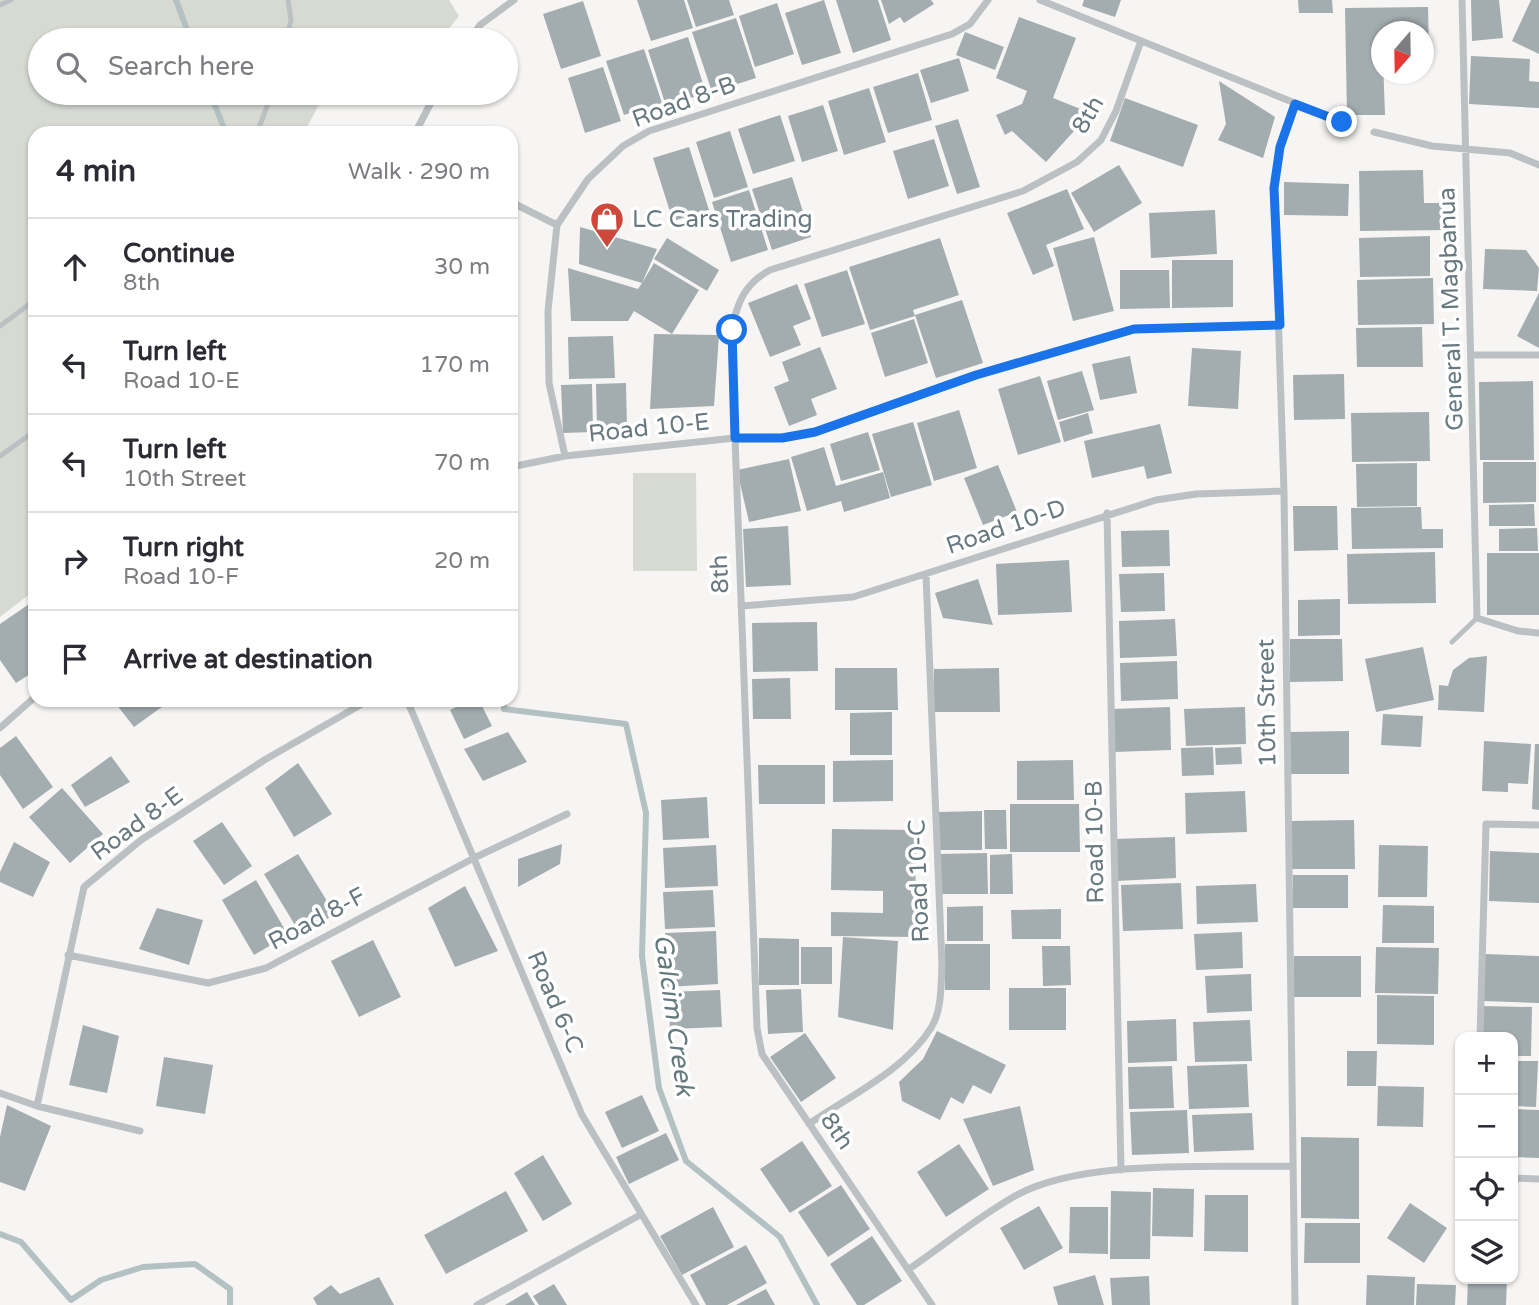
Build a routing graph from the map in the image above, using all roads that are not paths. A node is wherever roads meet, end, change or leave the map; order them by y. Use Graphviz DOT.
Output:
graph roads {
  1 [pos="11,0"];
  2 [pos="288,0"];
  3 [pos="514,0"];
  4 [pos="988,0"];
  5 [pos="1040,0"];
  6 [pos="1462,0"];
  7 [pos="0,5"];
  8 [pos="289,28"];
  9 [pos="478,28"];
  10 [pos="1141,41"];
  11 [pos="1295,104"];
  12 [pos="268,105"];
  13 [pos="430,105"];
  14 [pos="1342,122"];
  15 [pos="260,126"];
  16 [pos="419,126"];
  17 [pos="1374,132"];
  18 [pos="1465,149"];
  19 [pos="1539,165"];
  20 [pos="518,206"];
  21 [pos="556,225"];
  22 [pos="28,305"];
  23 [pos="1280,325"];
  24 [pos="0,326"];
  25 [pos="1471,355"];
  26 [pos="1539,355"];
  27 [pos="28,435"];
  28 [pos="735,438"];
  29 [pos="0,456"];
  30 [pos="565,456"];
  31 [pos="518,466"];
  32 [pos="1284,491"];
  33 [pos="1107,513"];
  34 [pos="926,575"];
  35 [pos="741,606"];
  36 [pos="1477,618"];
  37 [pos="1539,632"];
  38 [pos="1452,642"];
  39 [pos="28,703"];
  40 [pos="357,707"];
  41 [pos="410,707"];
  42 [pos="0,728"];
  43 [pos="567,814"];
  44 [pos="1539,825"];
  45 [pos="474,858"];
  46 [pos="68,955"];
  47 [pos="1480,1032"];
  48 [pos="0,1093"];
  49 [pos="37,1106"];
  50 [pos="809,1124"];
  51 [pos="140,1130"];
  52 [pos="1293,1166"];
  53 [pos="1121,1170"];
  54 [pos="1518,1178"];
  55 [pos="1539,1179"];
  56 [pos="640,1215"];
  57 [pos="909,1269"];
  58 [pos="477,1305"];
  59 [pos="696,1305"];
  60 [pos="932,1305"];
  61 [pos="1295,1305"];
  1 -- 7 [label="lane"];
  2 -- 8 [label="lane"];
  3 -- 9 [label="street"];
  4 -- 21 [label="street, Road 8-B"];
  5 -- 10 [label="street"];
  6 -- 18 [label="street, General T. Magbanua"];
  10 -- 11 [label="street"];
  10 -- 28 [label="street, 8th"];
  11 -- 14 [label="street"];
  11 -- 23 [label="street, 10th Street"];
  12 -- 15 [label="lane"];
  13 -- 16 [label="street"];
  17 -- 18 [label="street"];
  18 -- 19 [label="street"];
  18 -- 25 [label="street, General T. Magbanua"];
  20 -- 21 [label="street"];
  21 -- 30 [label="street, Road 8-B"];
  22 -- 24 [label="lane"];
  23 -- 28 [label="street, Road 10-E"];
  23 -- 32 [label="street, 10th Street"];
  25 -- 26 [label="street"];
  25 -- 36 [label="street, General T. Magbanua"];
  27 -- 29 [label="lane"];
  28 -- 30 [label="street, Road 10-E"];
  28 -- 35 [label="street, 8th"];
  30 -- 31 [label="street, Road 10-E"];
  32 -- 33 [label="street, Road 10-D"];
  32 -- 52 [label="street, 10th Street"];
  33 -- 34 [label="street, Road 10-D"];
  33 -- 53 [label="street, Road 10-B"];
  34 -- 35 [label="street, Road 10-D"];
  34 -- 50 [label="street, Road 10-C"];
  35 -- 50 [label="street, 8th"];
  36 -- 37 [label="street"];
  36 -- 38 [label="lane"];
  39 -- 42 [label="street"];
  40 -- 46 [label="street, Road 8-E"];
  41 -- 45 [label="street, Road 6-C"];
  43 -- 45 [label="street, Road 8-F"];
  44 -- 47 [label="street"];
  45 -- 46 [label="street, Road 8-F"];
  45 -- 56 [label="street, Road 6-C"];
  46 -- 49 [label="street, Road 8-E"];
  48 -- 49 [label="street"];
  49 -- 51 [label="street"];
  50 -- 57 [label="street, 8th"];
  52 -- 53 [label="street"];
  52 -- 61 [label="street, 10th Street"];
  53 -- 57 [label="street"];
  54 -- 55 [label="street"];
  56 -- 58 [label="street"];
  56 -- 59 [label="street, Road 6-C"];
  57 -- 60 [label="street, 8th"];
}
